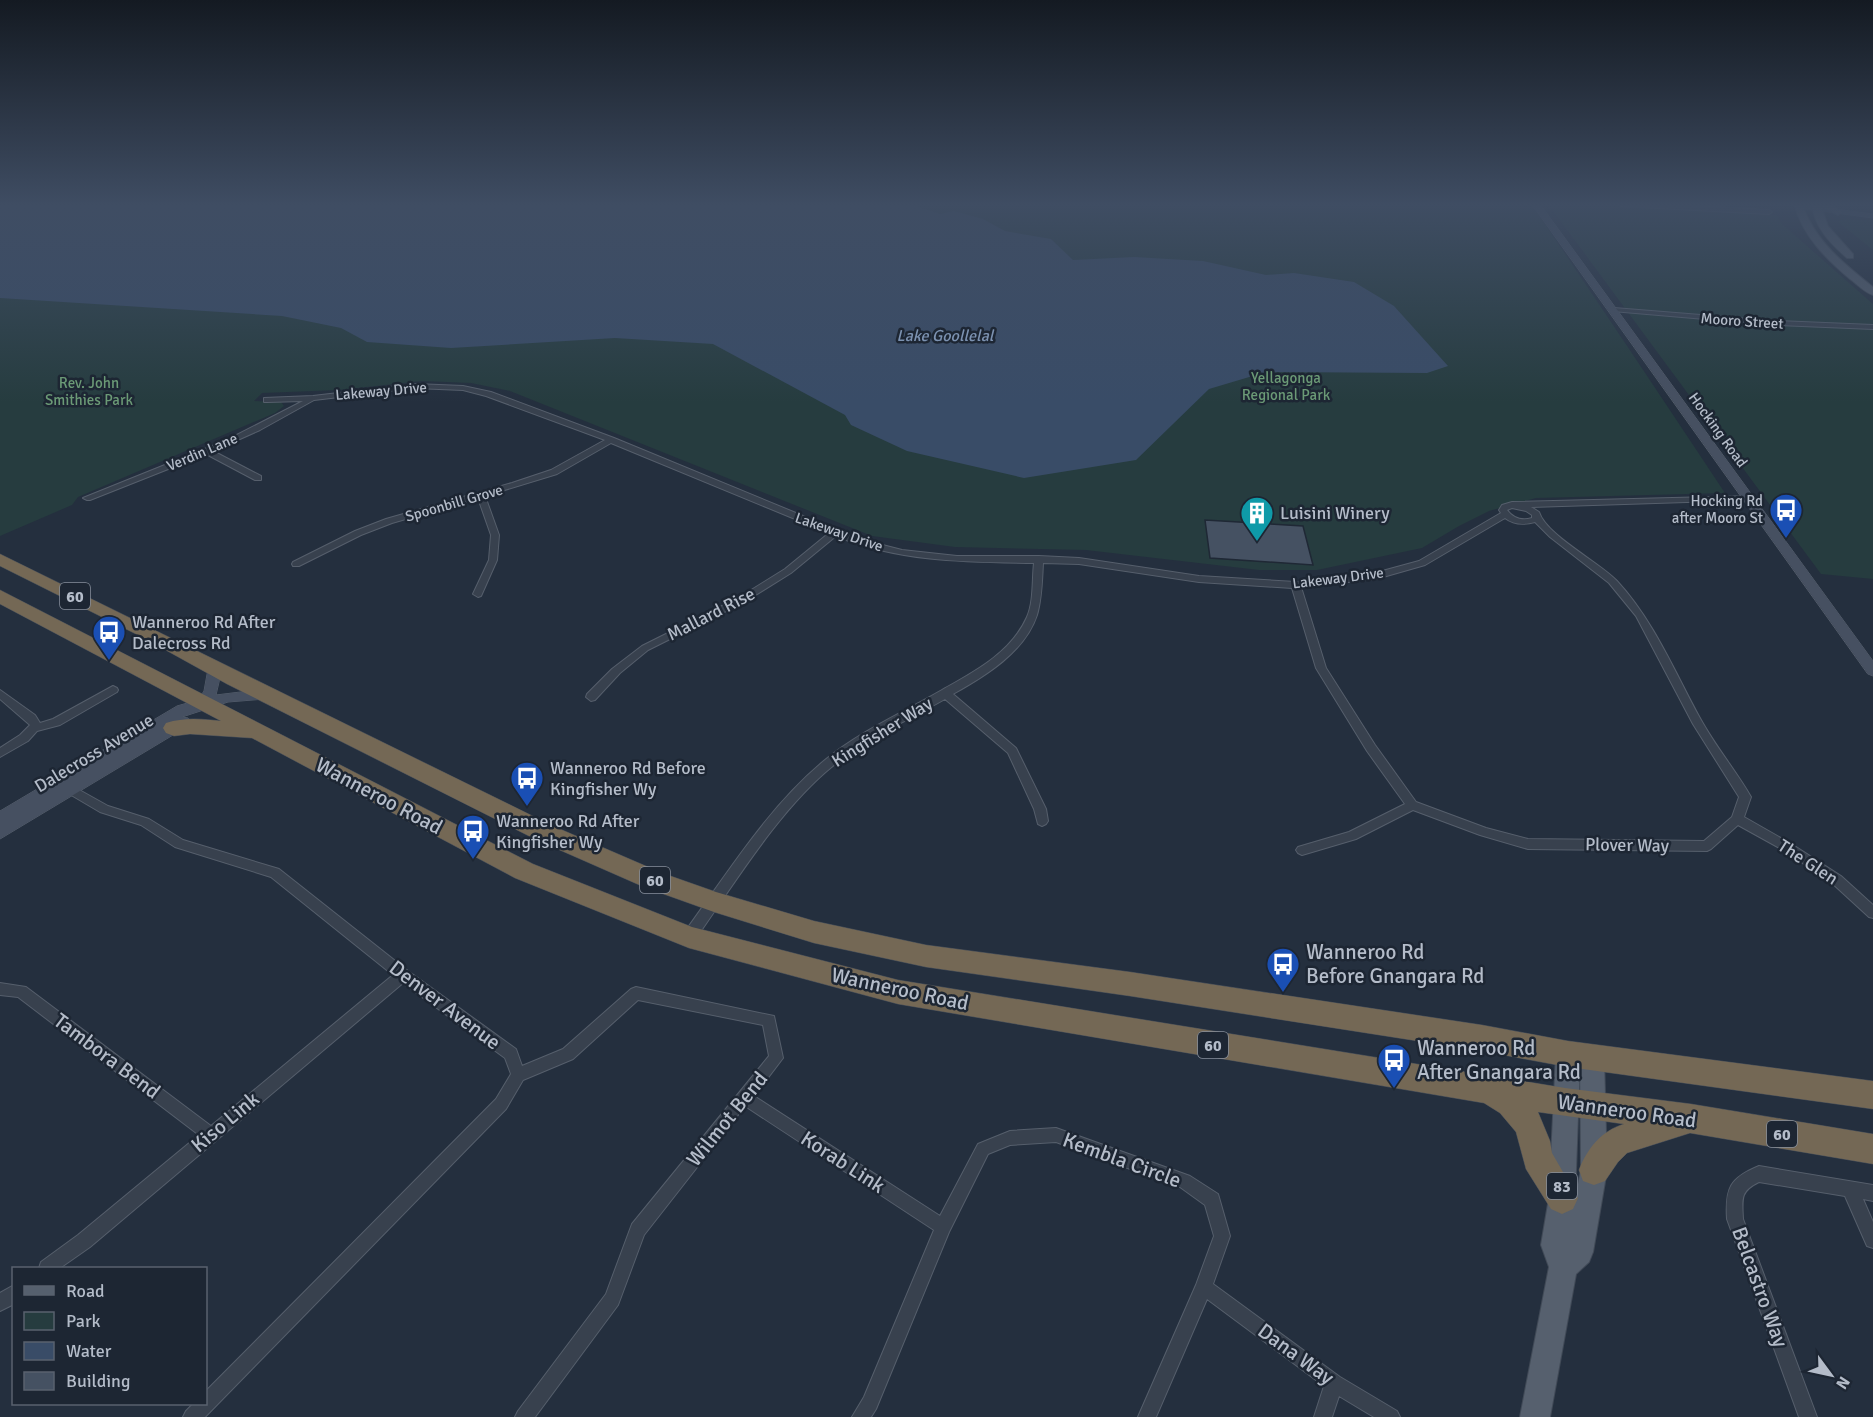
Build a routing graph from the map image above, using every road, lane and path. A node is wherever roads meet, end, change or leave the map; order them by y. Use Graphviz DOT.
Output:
graph roads {
  1 [pos="1585,270"];
  2 [pos="1848,270"];
  3 [pos="1873,292"];
  4 [pos="1615,312"];
  5 [pos="1873,329"];
  6 [pos="313,398"];
  7 [pos="267,400"];
  8 [pos="611,440"];
  9 [pos="206,451"];
  10 [pos="258,478"];
  11 [pos="481,495"];
  12 [pos="87,498"];
  13 [pos="1751,501"];
  14 [pos="1518,505"];
  15 [pos="1556,505"];
  16 [pos="1505,514"];
  17 [pos="1536,516"];
  18 [pos="1520,521"];
  19 [pos="1493,522"];
  20 [pos="834,533"];
  21 [pos="1553,535"];
  22 [pos="0,559"];
  23 [pos="1039,559"];
  24 [pos="297,564"];
  25 [pos="1296,585"];
  26 [pos="478,594"];
  27 [pos="0,596"];
  28 [pos="215,669"];
  29 [pos="1873,671"];
  30 [pos="113,690"];
  31 [pos="945,693"];
  32 [pos="0,694"];
  33 [pos="264,694"];
  34 [pos="591,697"];
  35 [pos="204,703"];
  36 [pos="34,728"];
  37 [pos="174,728"];
  38 [pos="258,731"];
  39 [pos="0,753"];
  40 [pos="65,786"];
  41 [pos="1412,805"];
  42 [pos="0,819"];
  43 [pos="1737,819"];
  44 [pos="1042,821"];
  45 [pos="0,832"];
  46 [pos="1302,850"];
  47 [pos="714,902"];
  48 [pos="1873,913"];
  49 [pos="689,937"];
  50 [pos="403,975"];
  51 [pos="0,989"];
  52 [pos="1580,1055"];
  53 [pos="518,1075"];
  54 [pos="1484,1088"];
  55 [pos="1873,1095"];
  56 [pos="743,1097"];
  57 [pos="1579,1104"];
  58 [pos="1691,1119"];
  59 [pos="210,1134"];
  60 [pos="1873,1149"];
  61 [pos="1594,1170"];
  62 [pos="1850,1189"];
  63 [pos="1873,1193"];
  64 [pos="1562,1198"];
  65 [pos="943,1227"];
  66 [pos="1873,1240"];
  67 [pos="50,1267"];
  68 [pos="1563,1267"];
  69 [pos="1204,1287"];
  70 [pos="1335,1383"];
  71 [pos="207,1401"];
  72 [pos="203,1405"];
  73 [pos="192,1417"];
  74 [pos="524,1417"];
  75 [pos="861,1417"];
  76 [pos="1147,1417"];
  77 [pos="1323,1417"];
  78 [pos="1391,1417"];
  79 [pos="1535,1417"];
  80 [pos="1808,1417"];
  1 -- 4 [label="street, Hocking Road"];
  2 -- 3 [label="main road"];
  4 -- 5 [label="street, Mooro Street"];
  4 -- 13 [label="street, Hocking Road"];
  6 -- 7 [label="street, Lakeway Drive"];
  6 -- 8 [label="street, Lakeway Drive"];
  6 -- 9 [label="street, Verdin Lane"];
  8 -- 11 [label="street, Spoonbill Grove"];
  8 -- 20 [label="street, Lakeway Drive"];
  9 -- 10 [label="street"];
  9 -- 12 [label="street, Verdin Lane"];
  11 -- 24 [label="street, Spoonbill Grove"];
  11 -- 26 [label="street"];
  13 -- 15 [label="street"];
  13 -- 29 [label="street, Hocking Road"];
  14 -- 15 [label="street"];
  14 -- 16 [label="street, Lakeway Drive"];
  14 -- 17 [label="street"];
  15 -- 17 [label="street"];
  16 -- 18 [label="street"];
  16 -- 19 [label="street, Lakeway Drive"];
  17 -- 18 [label="street, Lakeway Drive"];
  17 -- 21 [label="street"];
  18 -- 19 [label="street, Lakeway Drive"];
  18 -- 21 [label="street"];
  19 -- 25 [label="street, Lakeway Drive"];
  20 -- 23 [label="street, Lakeway Drive"];
  20 -- 34 [label="street, Mallard Rise"];
  21 -- 43 [label="street"];
  22 -- 28 [label="highway, Wanneroo Road / 60"];
  23 -- 25 [label="street, Lakeway Drive"];
  23 -- 31 [label="street, Kingfisher Way"];
  25 -- 41 [label="street"];
  27 -- 35 [label="highway, Wanneroo Road / 60"];
  28 -- 33 [label="highway, Wanneroo Road / 60"];
  28 -- 35 [label="street, Dalecross Avenue"];
  30 -- 36 [label="street"];
  31 -- 44 [label="street"];
  31 -- 47 [label="street, Kingfisher Way"];
  32 -- 36 [label="street"];
  33 -- 35 [label="street, Dalecross Avenue"];
  33 -- 47 [label="highway, Wanneroo Road / 60"];
  35 -- 37 [label="street, Dalecross Avenue"];
  35 -- 38 [label="highway, Wanneroo Road / 60"];
  35 -- 40 [label="street, Dalecross Avenue"];
  36 -- 39 [label="street"];
  37 -- 38 [label="highway"];
  37 -- 40 [label="street, Dalecross Avenue"];
  38 -- 49 [label="highway, Wanneroo Road / 60"];
  40 -- 42 [label="street, Dalecross Avenue"];
  40 -- 45 [label="street, Dalecross Avenue"];
  40 -- 50 [label="street, Denver Avenue"];
  41 -- 43 [label="street, Plover Way"];
  41 -- 46 [label="street"];
  43 -- 48 [label="street, The Glen"];
  47 -- 49 [label="street, Kingfisher Way"];
  47 -- 52 [label="highway, Wanneroo Road / 60"];
  49 -- 54 [label="highway, Wanneroo Road / 60"];
  50 -- 53 [label="street, Denver Avenue"];
  50 -- 59 [label="street, Kiso Link"];
  51 -- 59 [label="street, Tambora Bend"];
  52 -- 55 [label="highway, Wanneroo Road / 60"];
  52 -- 57 [label="main road, 83"];
  53 -- 56 [label="street, Wilmot Bend"];
  53 -- 71 [label="street"];
  54 -- 57 [label="highway, Wanneroo Road / 60"];
  54 -- 64 [label="highway"];
  56 -- 65 [label="street, Korab Link"];
  56 -- 74 [label="street, Wilmot Bend"];
  57 -- 58 [label="highway, Wanneroo Road / 60"];
  57 -- 61 [label="main road, 83"];
  57 -- 64 [label="main road, 83"];
  58 -- 60 [label="highway, Wanneroo Road / 60"];
  58 -- 61 [label="highway, 83"];
  59 -- 67 [label="street, Kiso Link"];
  61 -- 68 [label="main road, 83"];
  62 -- 63 [label="street, Belcastro Way"];
  62 -- 66 [label="street"];
  62 -- 80 [label="street, Belcastro Way"];
  64 -- 68 [label="main road, 83"];
  65 -- 69 [label="street, Kembla Circle"];
  65 -- 75 [label="street, Kembla Circle"];
  68 -- 79 [label="main road, 83"];
  69 -- 70 [label="street, Dana Way"];
  69 -- 76 [label="street, Kembla Circle"];
  70 -- 77 [label="street"];
  70 -- 78 [label="street, Dana Way"];
  72 -- 73 [label="street"];
}
